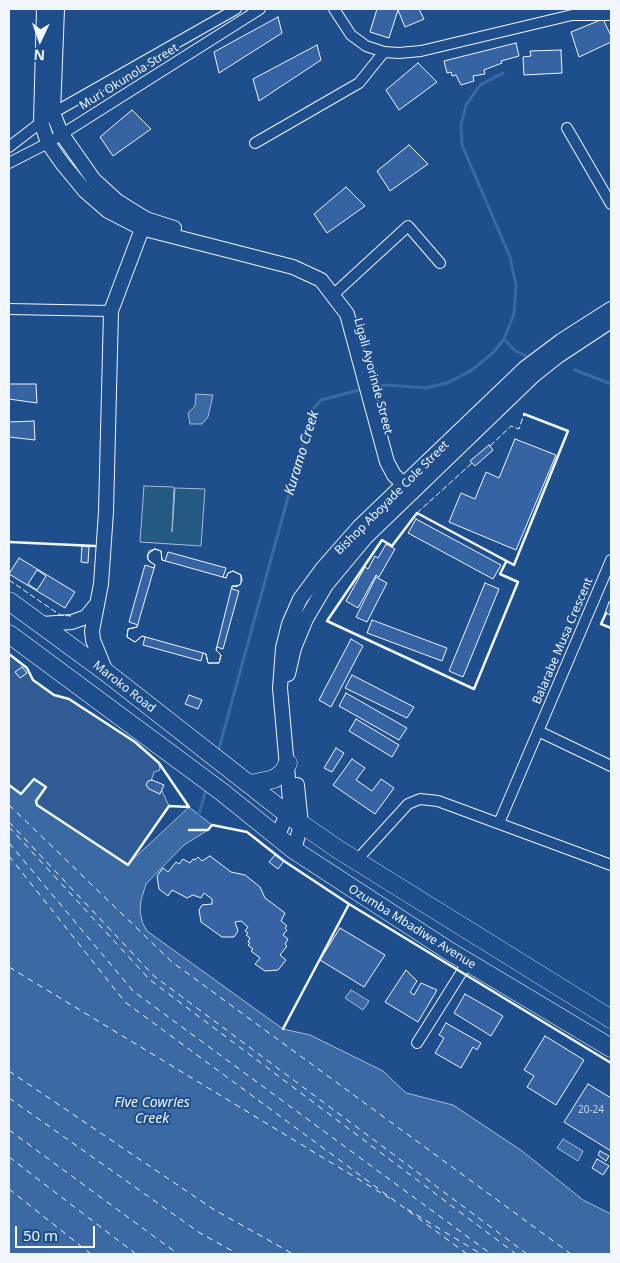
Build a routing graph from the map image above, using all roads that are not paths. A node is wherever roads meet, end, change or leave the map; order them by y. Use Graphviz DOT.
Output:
graph roads {
  1 [pos="44,9"];
  2 [pos="57,9"];
  3 [pos="236,9"];
  4 [pos="260,9"];
  5 [pos="334,9"];
  6 [pos="611,15"];
  7 [pos="384,52"];
  8 [pos="53,113"];
  9 [pos="41,122"];
  10 [pos="567,128"];
  11 [pos="61,133"];
  12 [pos="48,142"];
  13 [pos="255,143"];
  14 [pos="9,148"];
  15 [pos="9,163"];
  16 [pos="611,204"];
  17 [pos="144,224"];
  18 [pos="440,263"];
  19 [pos="337,291"];
  20 [pos="9,309"];
  21 [pos="611,309"];
  22 [pos="111,311"];
  23 [pos="611,321"];
  24 [pos="410,486"];
  25 [pos="611,560"];
  26 [pos="9,601"];
  27 [pos="96,604"];
  28 [pos="42,624"];
  29 [pos="9,634"];
  30 [pos="107,673"];
  31 [pos="538,731"];
  32 [pos="288,763"];
  33 [pos="611,766"];
  34 [pos="244,780"];
  35 [pos="222,792"];
  36 [pos="294,819"];
  37 [pos="499,823"];
  38 [pos="277,837"];
  39 [pos="294,850"];
  40 [pos="356,861"];
  41 [pos="611,865"];
  42 [pos="468,962"];
  43 [pos="611,1019"];
  44 [pos="417,1043"];
  45 [pos="611,1048"];
  1 -- 9 [label="street, Ligali Ayorinde Street"];
  2 -- 8 [label="street, Ligali Ayorinde Street"];
  3 -- 8 [label="street, Muri Okunola Street"];
  4 -- 11 [label="street, Muri Okunola Street"];
  5 -- 7 [label="street"];
  6 -- 7 [label="street"];
  7 -- 13 [label="street"];
  8 -- 9 [label="street, Muri Okunola Street"];
  8 -- 11 [label="street, Ligali Ayorinde Street"];
  9 -- 12 [label="street, Ligali Ayorinde Street"];
  9 -- 14 [label="street, Muri Okunola Street"];
  10 -- 16 [label="street"];
  11 -- 12 [label="street, Muri Okunola Street"];
  11 -- 17 [label="street, Ligali Ayorinde Street"];
  12 -- 15 [label="street, Muri Okunola Street"];
  12 -- 17 [label="street, Ligali Ayorinde Street"];
  17 -- 19 [label="street, Ligali Ayorinde Street"];
  17 -- 22 [label="street"];
  18 -- 19 [label="street"];
  19 -- 24 [label="street, Ligali Ayorinde Street"];
  20 -- 22 [label="street"];
  21 -- 24 [label="street, Bishop Aboyade Cole Street"];
  22 -- 27 [label="street"];
  23 -- 24 [label="street, Bishop Aboyade Cole Street"];
  24 -- 32 [label="street, Bishop Aboyade Cole Street"];
  24 -- 36 [label="street, Bishop Aboyade Cole Street"];
  25 -- 31 [label="street, Balarabe Musa Crescent"];
  26 -- 28 [label="highway, Maroko Road"];
  27 -- 28 [label="street"];
  27 -- 30 [label="street"];
  28 -- 30 [label="highway, Maroko Road"];
  29 -- 35 [label="highway, Maroko Road"];
  30 -- 34 [label="highway, Maroko Road"];
  31 -- 33 [label="street"];
  31 -- 37 [label="street, Balarabe Musa Crescent"];
  32 -- 34 [label="highway"];
  32 -- 36 [label="street, Bishop Aboyade Cole Street"];
  34 -- 36 [label="highway, Ozumba Mbadiwe Avenue"];
  35 -- 38 [label="highway, Ozumba Mbadiwe Avenue"];
  36 -- 38 [label="street, Bishop Aboyade Cole Street"];
  36 -- 39 [label="street, Bishop Aboyade Cole Street"];
  36 -- 40 [label="highway, Ozumba Mbadiwe Avenue"];
  37 -- 40 [label="street"];
  37 -- 41 [label="street"];
  38 -- 39 [label="highway, Ozumba Mbadiwe Avenue"];
  39 -- 42 [label="highway, Ozumba Mbadiwe Avenue"];
  40 -- 43 [label="highway, Ozumba Mbadiwe Avenue"];
  42 -- 44 [label="street"];
  42 -- 45 [label="highway, Ozumba Mbadiwe Avenue"];
}
